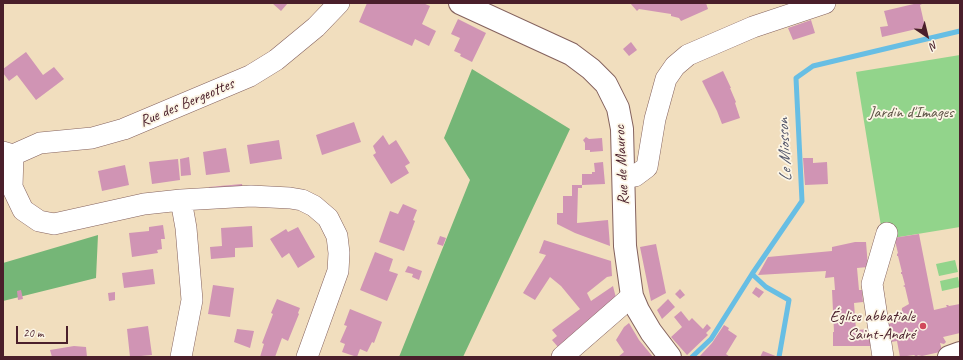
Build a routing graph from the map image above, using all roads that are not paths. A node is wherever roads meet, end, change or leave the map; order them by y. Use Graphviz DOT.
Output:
graph roads {
  1 [pos="339,3"];
  2 [pos="460,3"];
  3 [pos="825,3"];
  4 [pos="8,154"];
  5 [pos="624,178"];
  6 [pos="180,200"];
  7 [pos="887,233"];
  8 [pos="632,296"];
  9 [pos="960,353"];
  10 [pos="181,357"];
  11 [pos="307,357"];
  12 [pos="562,357"];
  13 [pos="670,357"];
  14 [pos="883,357"];
  15 [pos="949,357"];
  1 -- 4 [label="street, Rue des Bergeottes"];
  2 -- 5 [label="street, Rue de Mauroc"];
  3 -- 5 [label="street"];
  4 -- 6 [label="street, Rue des Bergeottes"];
  5 -- 8 [label="street, Rue de Mauroc"];
  6 -- 10 [label="street"];
  6 -- 11 [label="street, Rue des Bergeottes"];
  7 -- 14 [label="street"];
  8 -- 12 [label="street"];
  8 -- 13 [label="street, Rue de Mauroc"];
  9 -- 15 [label="street"];
}
